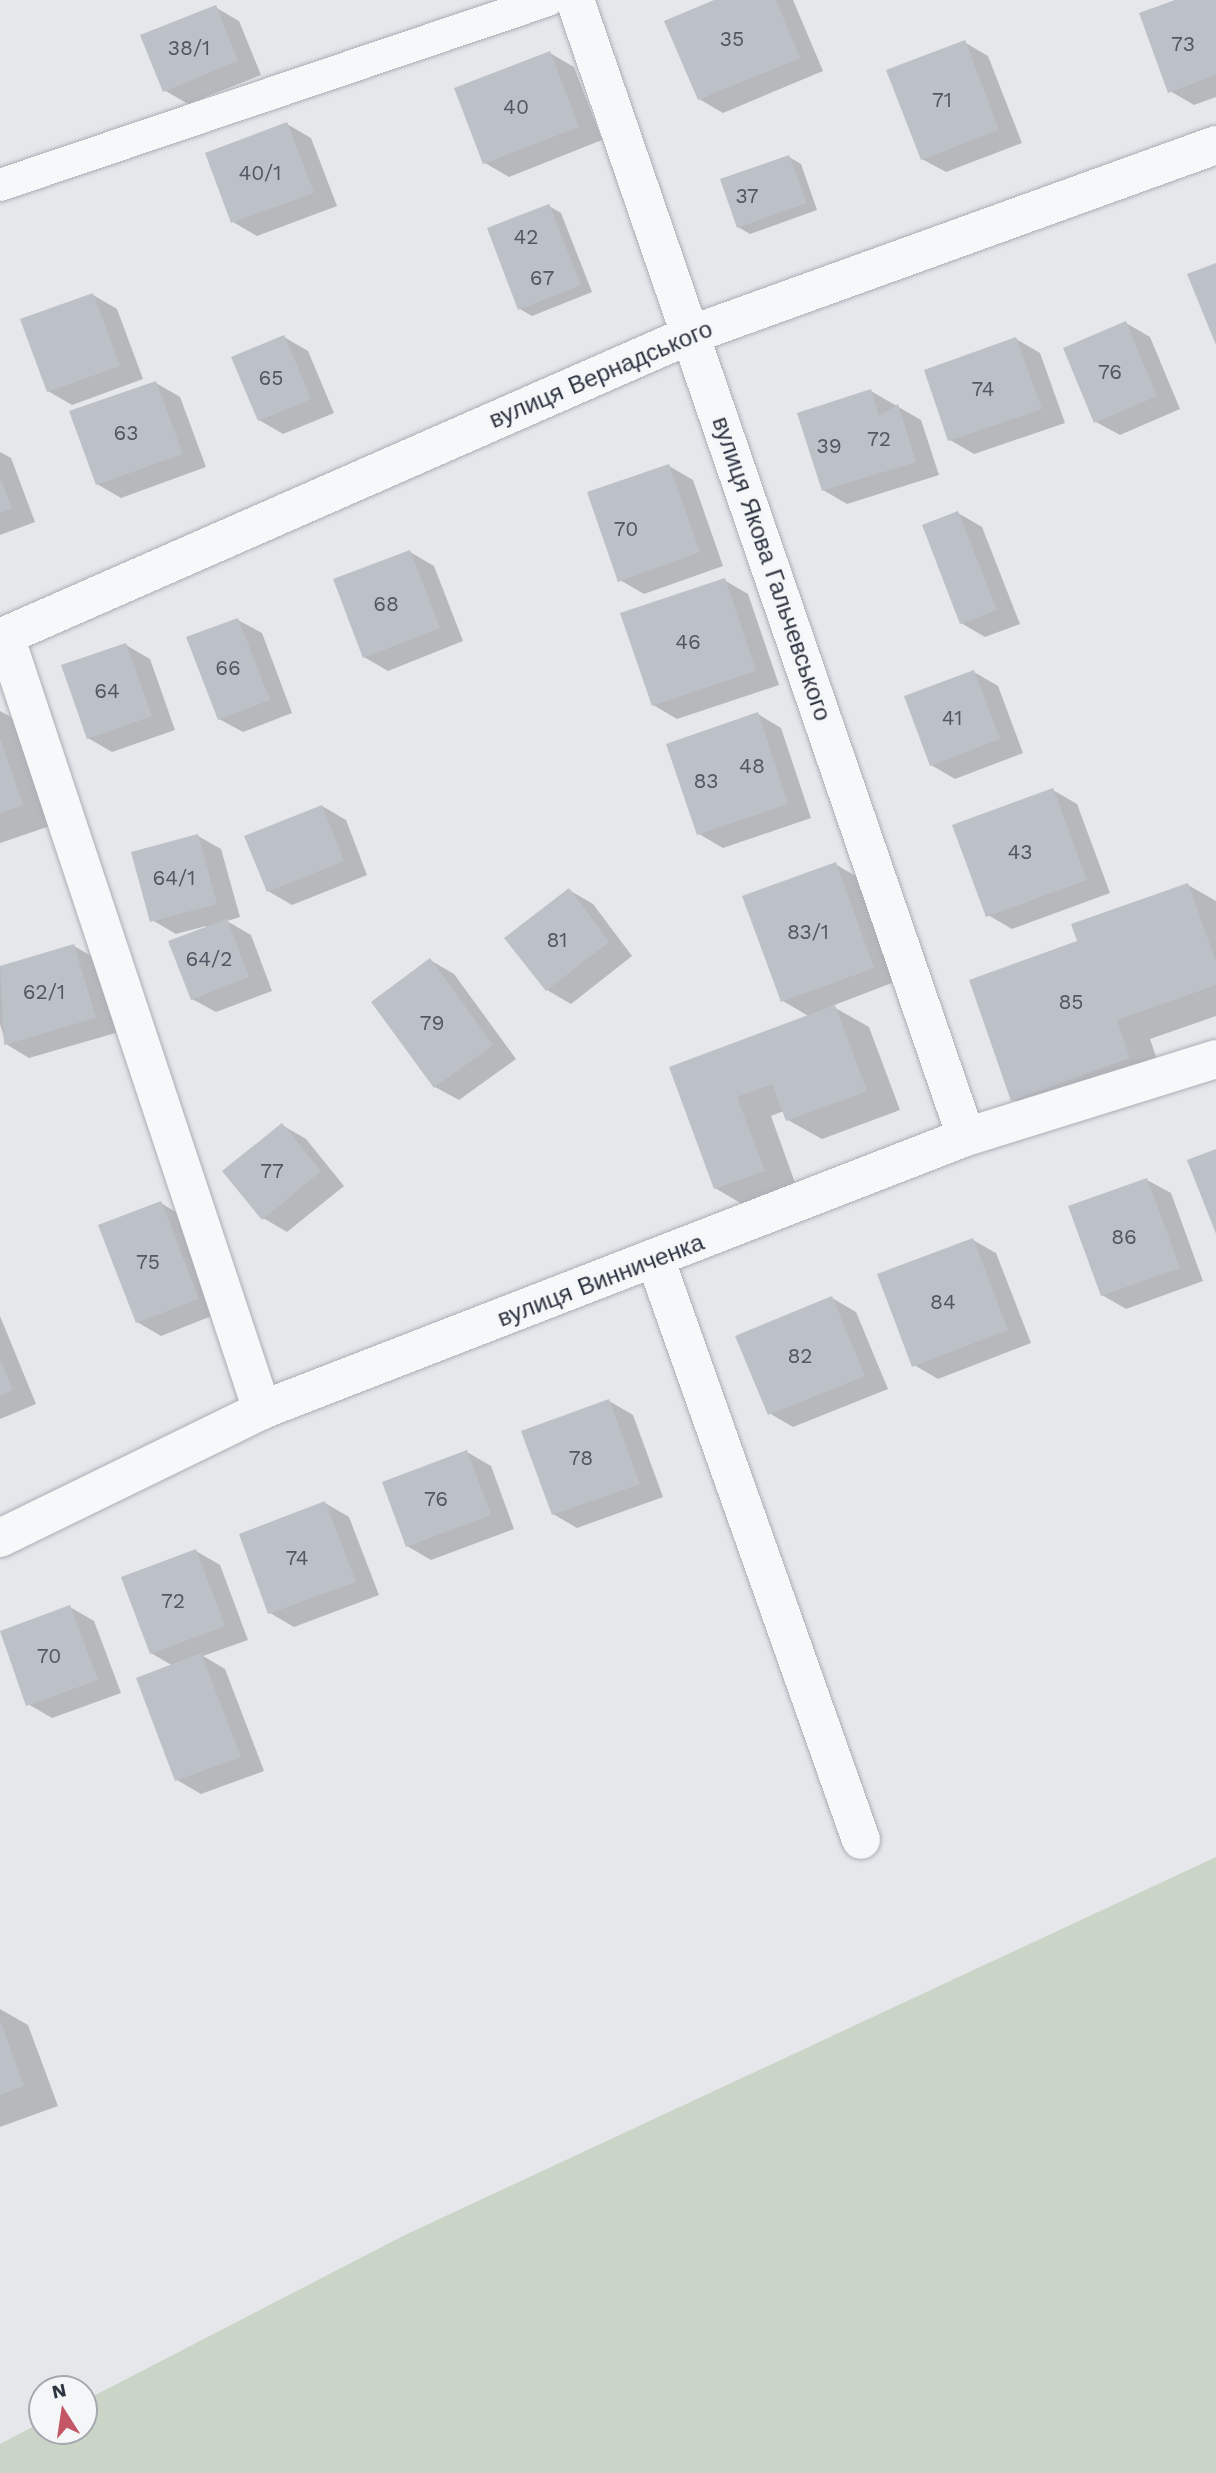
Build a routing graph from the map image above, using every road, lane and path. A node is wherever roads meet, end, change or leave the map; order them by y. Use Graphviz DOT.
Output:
graph roads {
  1 [pos="548,0"];
  2 [pos="575,0"];
  3 [pos="1216,145"];
  4 [pos="0,185"];
  5 [pos="690,335"];
  6 [pos="3,637"];
  7 [pos="1216,1059"];
  8 [pos="966,1138"];
  9 [pos="656,1261"];
  10 [pos="262,1410"];
  11 [pos="0,1538"];
  12 [pos="861,1840"];
  1 -- 4 [label="lane"];
  2 -- 5 [label="street, вулиця Якова Гальчевського"];
  3 -- 5 [label="street, вулиця Вернадського"];
  5 -- 6 [label="street, вулиця Вернадського"];
  5 -- 8 [label="street, вулиця Якова Гальчевського"];
  6 -- 10 [label="street"];
  7 -- 8 [label="street, вулиця Винниченка"];
  8 -- 9 [label="street, вулиця Винниченка"];
  9 -- 10 [label="street, вулиця Винниченка"];
  9 -- 12 [label="street"];
  10 -- 11 [label="street, вулиця Винниченка"];
}
